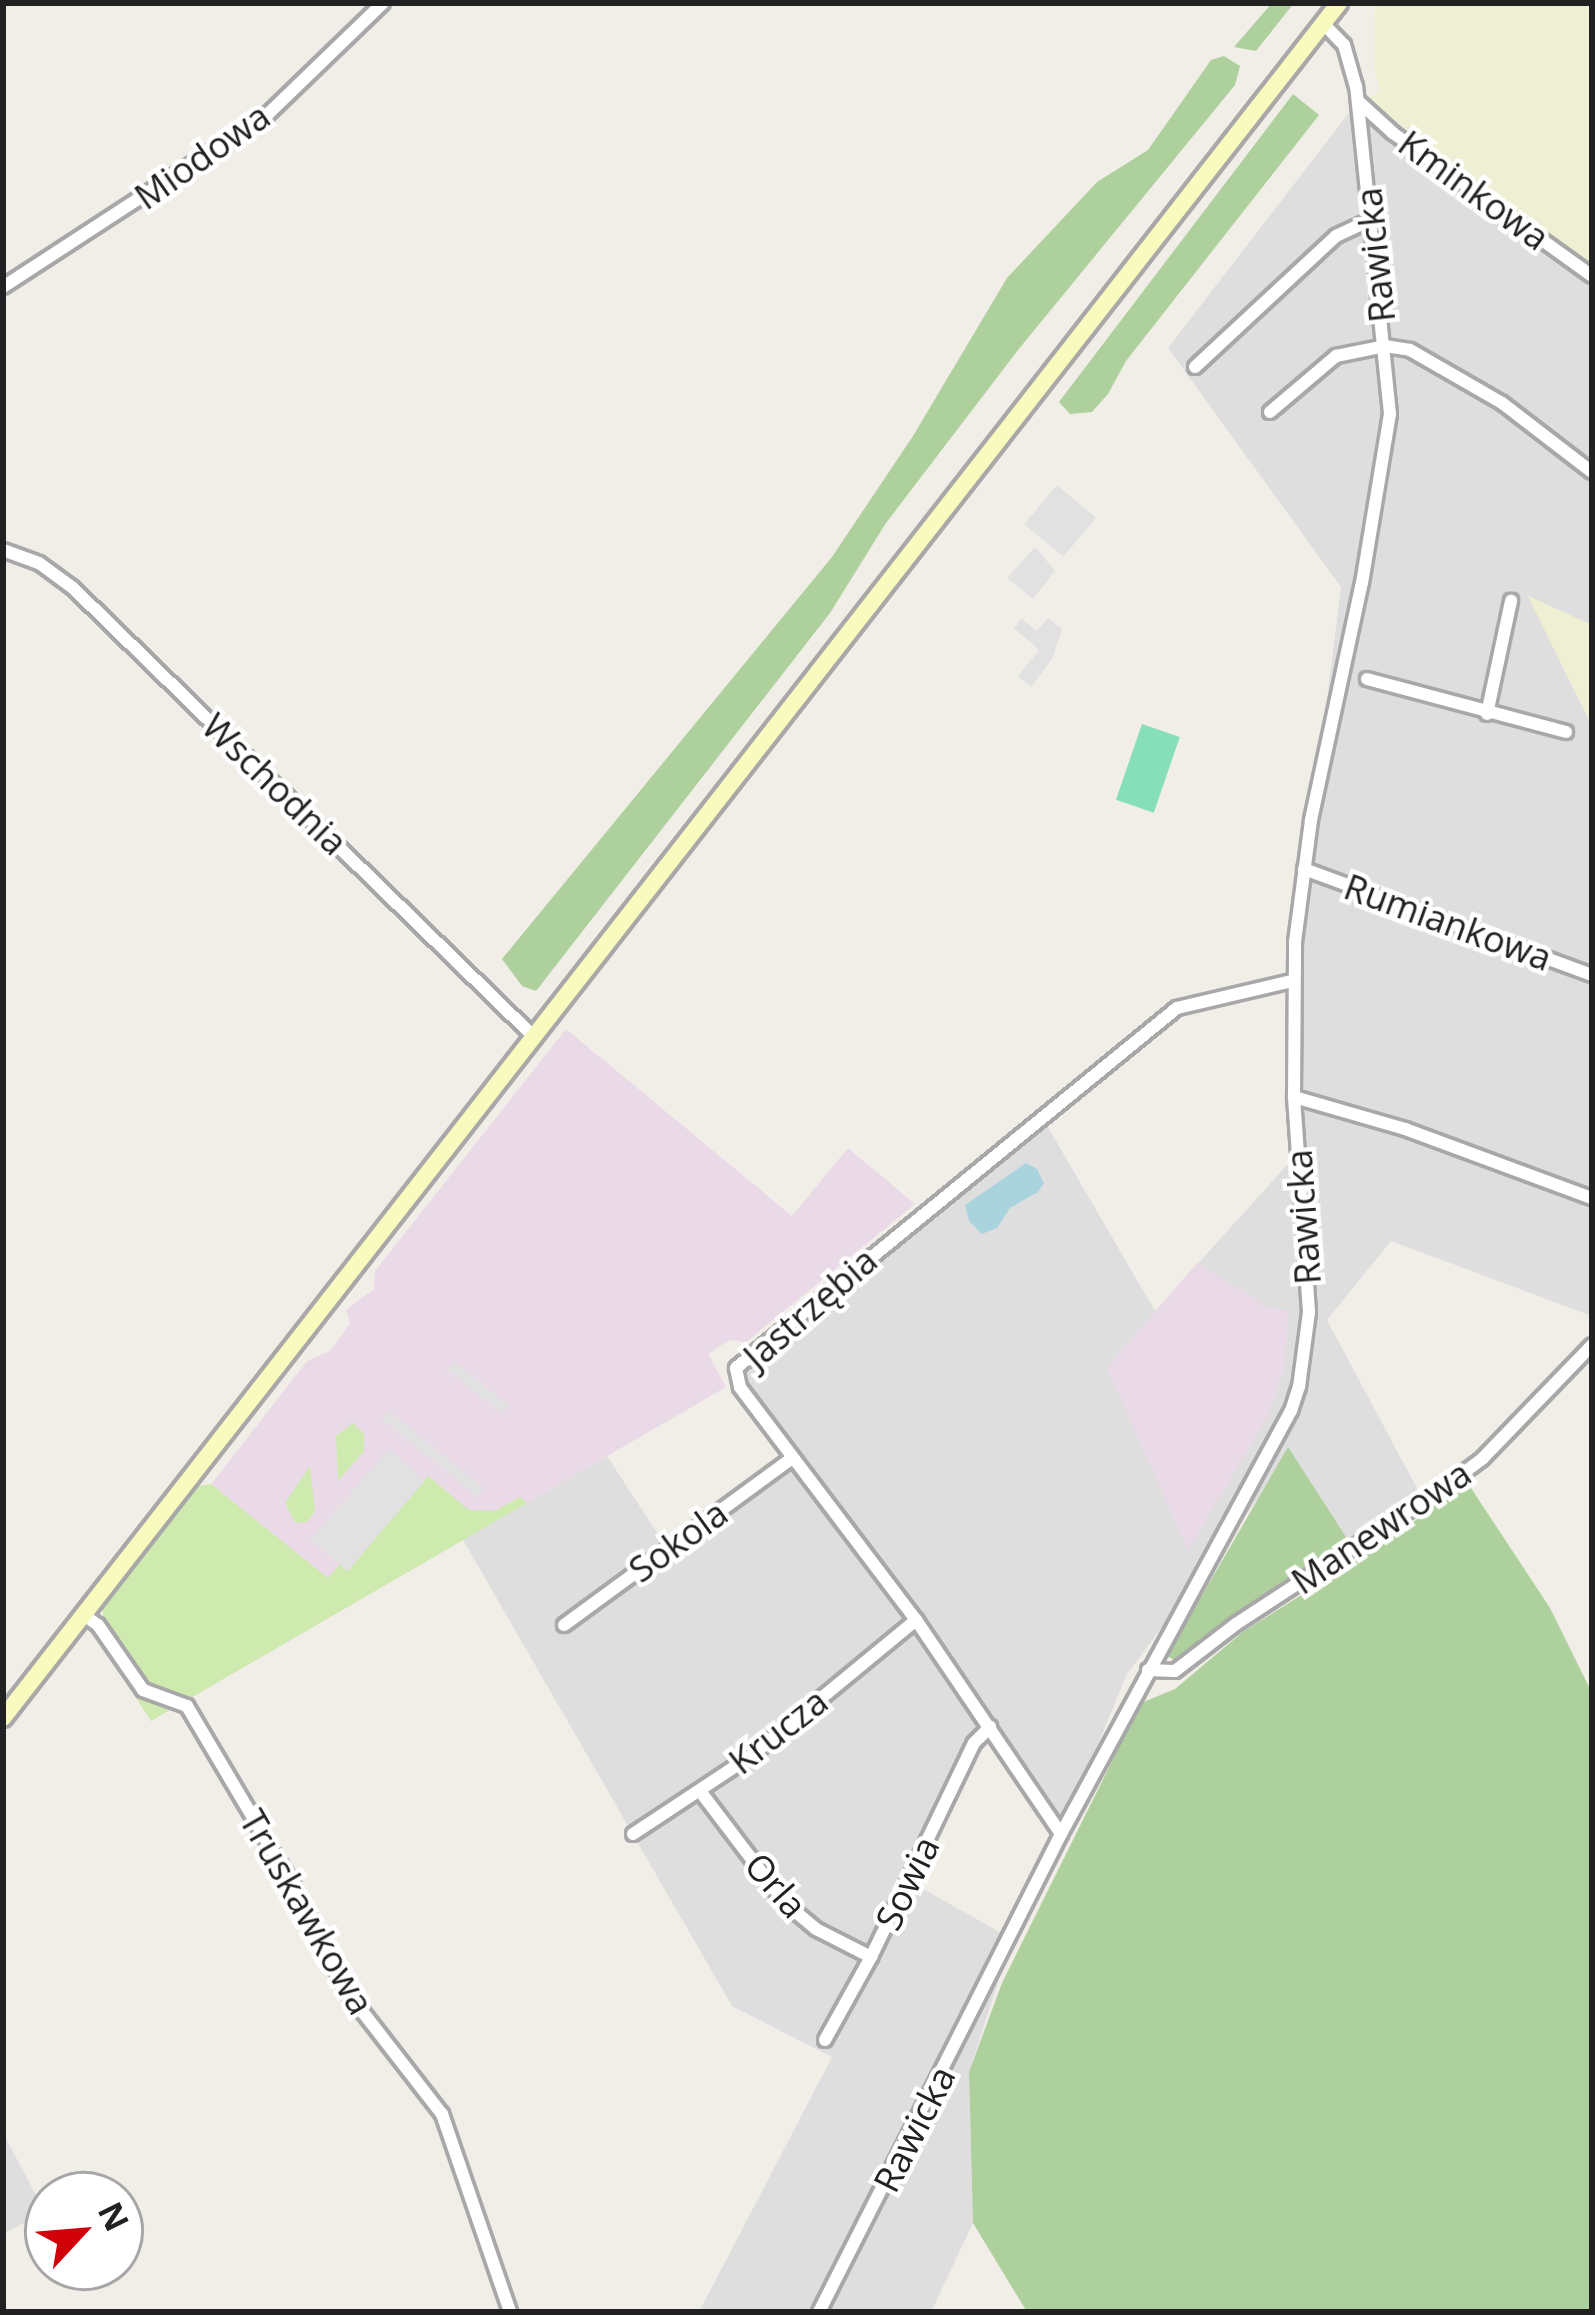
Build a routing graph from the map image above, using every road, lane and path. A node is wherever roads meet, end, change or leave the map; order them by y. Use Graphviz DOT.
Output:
graph roads {
  1 [pos="383,3"];
  2 [pos="1340,3"];
  3 [pos="1324,24"];
  4 [pos="1358,101"];
  5 [pos="1371,220"];
  6 [pos="1592,276"];
  7 [pos="3,287"];
  8 [pos="1385,346"];
  9 [pos="1195,367"];
  10 [pos="1270,412"];
  11 [pos="1592,472"];
  12 [pos="3,550"];
  13 [pos="1511,601"];
  14 [pos="1367,679"];
  15 [pos="1487,714"];
  16 [pos="1566,732"];
  17 [pos="1304,869"];
  18 [pos="1592,975"];
  19 [pos="1292,981"];
  20 [pos="534,1037"];
  21 [pos="1294,1097"];
  22 [pos="1592,1198"];
  23 [pos="1592,1345"];
  24 [pos="792,1458"];
  25 [pos="84,1615"];
  26 [pos="916,1620"];
  27 [pos="564,1625"];
  28 [pos="1148,1670"];
  29 [pos="3,1718"];
  30 [pos="990,1727"];
  31 [pos="700,1791"];
  32 [pos="633,1834"];
  33 [pos="1061,1834"];
  34 [pos="872,1957"];
  35 [pos="825,2040"];
  36 [pos="510,2312"];
  37 [pos="819,2312"];
  1 -- 7 [label="street, Miodowa"];
  2 -- 3 [label="main road"];
  3 -- 4 [label="street, Rawicka"];
  3 -- 20 [label="main road"];
  4 -- 5 [label="street, Rawicka"];
  4 -- 6 [label="street, Kminkowa"];
  5 -- 8 [label="street, Rawicka"];
  5 -- 9 [label="street"];
  8 -- 10 [label="street"];
  8 -- 11 [label="street"];
  8 -- 17 [label="street, Rawicka"];
  12 -- 20 [label="street, Wschodnia"];
  13 -- 15 [label="street"];
  14 -- 15 [label="street"];
  15 -- 16 [label="street"];
  17 -- 18 [label="street, Rumiankowa"];
  17 -- 19 [label="street, Rawicka"];
  19 -- 21 [label="street, Rawicka"];
  19 -- 24 [label="street, Jastrzębia"];
  20 -- 25 [label="main road"];
  21 -- 22 [label="street"];
  21 -- 28 [label="street, Rawicka"];
  23 -- 28 [label="street, Manewrowa"];
  24 -- 26 [label="street, Jastrzębia"];
  24 -- 27 [label="street, Sokola"];
  25 -- 29 [label="main road"];
  25 -- 36 [label="street, Truskawkowa"];
  26 -- 30 [label="street, Jastrzębia"];
  26 -- 31 [label="street, Krucza"];
  28 -- 33 [label="street, Rawicka"];
  30 -- 33 [label="street, Jastrzębia"];
  30 -- 34 [label="street, Sowia"];
  31 -- 32 [label="street, Krucza"];
  31 -- 34 [label="street, Orla"];
  33 -- 37 [label="street, Rawicka"];
  34 -- 35 [label="street, Sowia"];
}
